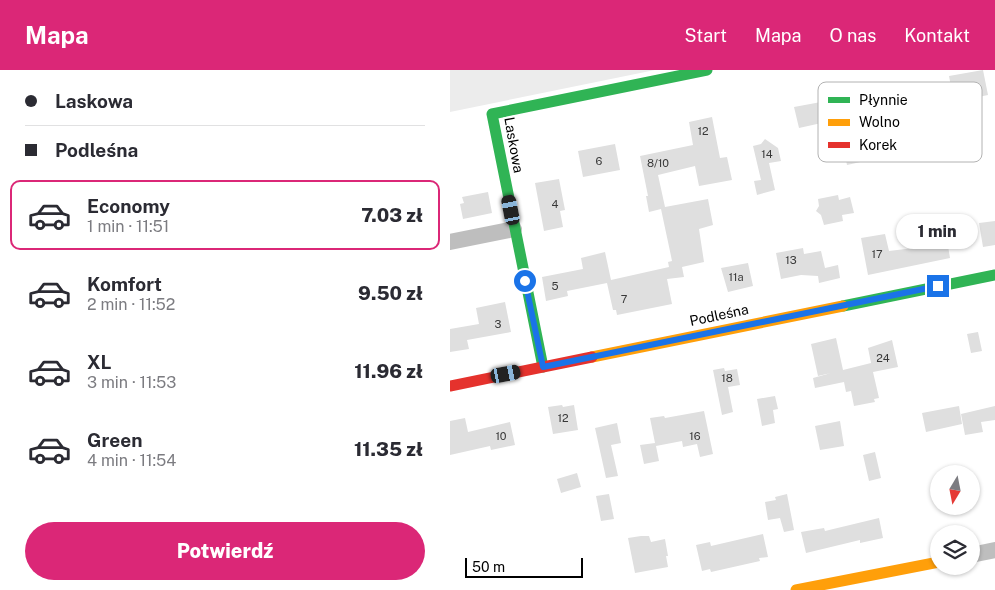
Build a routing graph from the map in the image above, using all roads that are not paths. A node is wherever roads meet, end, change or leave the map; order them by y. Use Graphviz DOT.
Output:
graph roads {
  1 [pos="708,70"];
  2 [pos="514,229"];
  3 [pos="450,242"];
  4 [pos="995,274"];
  5 [pos="543,367"];
  6 [pos="450,386"];
  7 [pos="995,550"];
  8 [pos="980,553"];
  9 [pos="930,564"];
  10 [pos="796,590"];
  1 -- 2 [label="street, Laskowa"];
  2 -- 3 [label="street"];
  2 -- 5 [label="street, Laskowa"];
  4 -- 5 [label="street, Podleśna"];
  5 -- 6 [label="street, Podleśna"];
  7 -- 8 [label="street"];
  9 -- 10 [label="street"];
}
